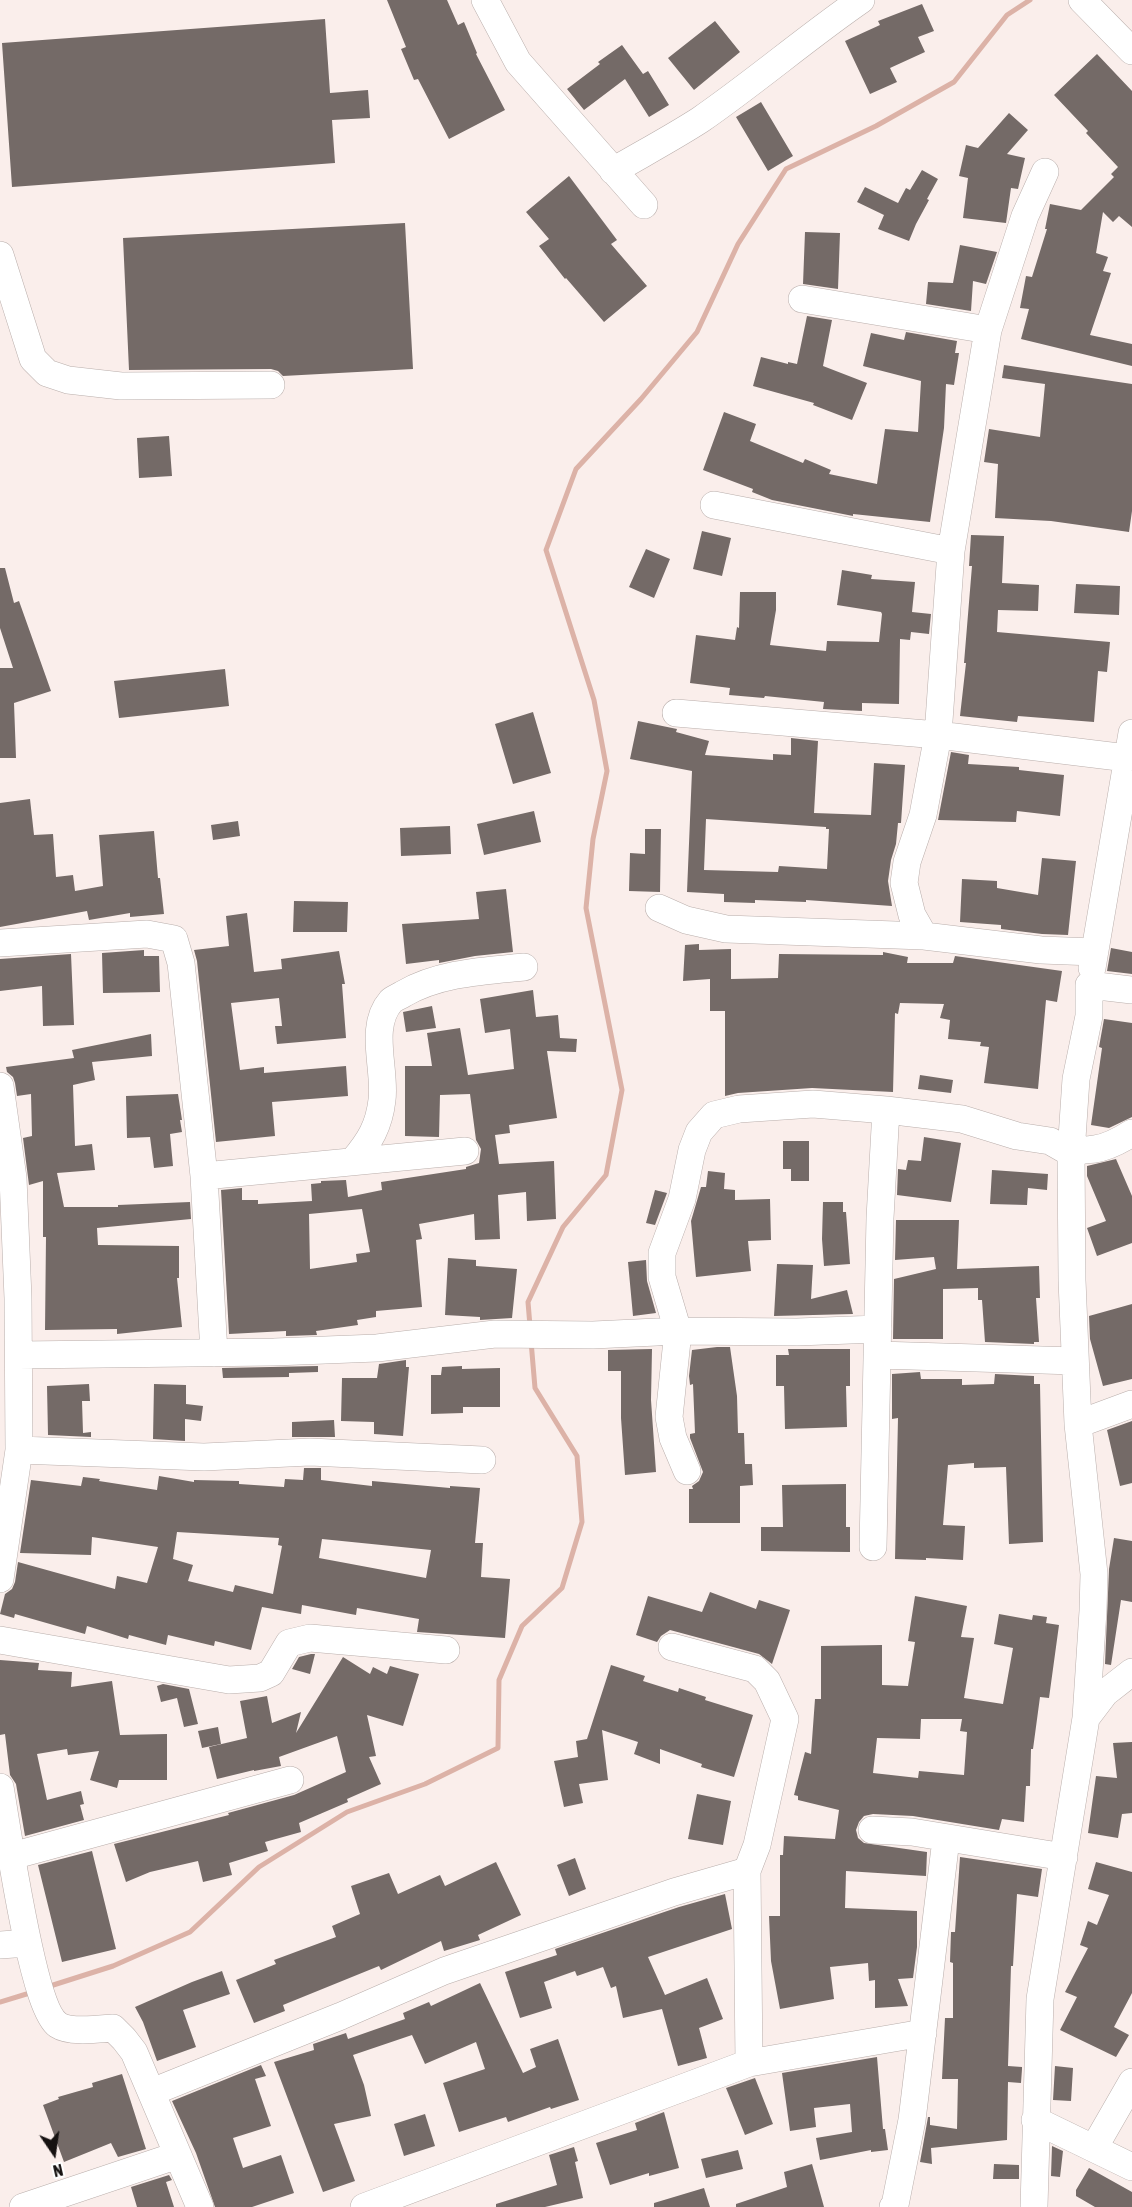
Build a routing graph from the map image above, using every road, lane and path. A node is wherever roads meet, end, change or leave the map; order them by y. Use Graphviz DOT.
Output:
graph roads {
  1 [pos="485,0"];
  2 [pos="861,0"];
  3 [pos="1082,0"];
  4 [pos="1132,51"];
  5 [pos="613,171"];
  6 [pos="1045,172"];
  7 [pos="644,205"];
  8 [pos="0,255"];
  9 [pos="802,298"];
  10 [pos="988,330"];
  11 [pos="271,385"];
  12 [pos="714,505"];
  13 [pos="951,551"];
  14 [pos="676,713"];
  15 [pos="938,735"];
  16 [pos="1129,746"];
  17 [pos="660,908"];
  18 [pos="924,936"];
  19 [pos="0,943"];
  20 [pos="1094,952"];
  21 [pos="524,967"];
  22 [pos="1089,986"];
  23 [pos="1132,990"];
  24 [pos="0,1086"];
  25 [pos="886,1110"];
  26 [pos="1127,1145"];
  27 [pos="465,1151"];
  28 [pos="1071,1153"];
  29 [pos="353,1161"];
  30 [pos="204,1176"];
  31 [pos="9,1298"];
  32 [pos="678,1331"];
  33 [pos="878,1342"];
  34 [pos="214,1353"];
  35 [pos="18,1355"];
  36 [pos="1075,1360"];
  37 [pos="1132,1404"];
  38 [pos="1078,1424"];
  39 [pos="19,1450"];
  40 [pos="482,1460"];
  41 [pos="687,1471"];
  42 [pos="873,1547"];
  43 [pos="0,1579"];
  44 [pos="0,1640"];
  45 [pos="672,1647"];
  46 [pos="446,1650"];
  47 [pos="1132,1672"];
  48 [pos="1086,1718"];
  49 [pos="290,1779"];
  50 [pos="0,1787"];
  51 [pos="872,1830"];
  52 [pos="946,1839"];
  53 [pos="12,1856"];
  54 [pos="1064,1857"];
  55 [pos="747,1871"];
  56 [pos="0,1945"];
  57 [pos="30,1951"];
  58 [pos="923,2033"];
  59 [pos="749,2063"];
  60 [pos="1132,2082"];
  61 [pos="152,2092"];
  62 [pos="1035,2120"];
  63 [pos="1094,2148"];
  64 [pos="178,2155"];
  65 [pos="1132,2167"];
  66 [pos="23,2207"];
  67 [pos="200,2207"];
  68 [pos="364,2207"];
  69 [pos="893,2207"];
  70 [pos="1034,2207"];
  1 -- 5 [label="street"];
  2 -- 5 [label="street"];
  3 -- 4 [label="street"];
  5 -- 7 [label="street"];
  6 -- 10 [label="street"];
  8 -- 11 [label="street"];
  9 -- 10 [label="street"];
  10 -- 13 [label="street"];
  12 -- 13 [label="street"];
  13 -- 15 [label="street"];
  14 -- 15 [label="street"];
  15 -- 16 [label="street"];
  15 -- 18 [label="street"];
  16 -- 20 [label="street"];
  17 -- 18 [label="street"];
  18 -- 20 [label="street"];
  19 -- 30 [label="street"];
  20 -- 22 [label="street"];
  21 -- 29 [label="street"];
  22 -- 23 [label="street"];
  22 -- 28 [label="street"];
  24 -- 31 [label="street"];
  25 -- 28 [label="street"];
  25 -- 32 [label="street"];
  25 -- 33 [label="street"];
  26 -- 28 [label="street"];
  27 -- 29 [label="street"];
  28 -- 36 [label="street"];
  29 -- 30 [label="street"];
  30 -- 34 [label="street"];
  31 -- 35 [label="street"];
  32 -- 33 [label="street"];
  32 -- 34 [label="street"];
  32 -- 41 [label="street"];
  33 -- 36 [label="street"];
  33 -- 42 [label="street"];
  34 -- 35 [label="street"];
  35 -- 39 [label="street"];
  36 -- 38 [label="street"];
  37 -- 38 [label="street"];
  38 -- 48 [label="street"];
  39 -- 40 [label="street"];
  39 -- 43 [label="street"];
  44 -- 46 [label="street"];
  45 -- 55 [label="street"];
  47 -- 48 [label="street"];
  48 -- 54 [label="street"];
  49 -- 53 [label="street"];
  50 -- 53 [label="street"];
  51 -- 52 [label="street"];
  52 -- 54 [label="street"];
  52 -- 58 [label="street"];
  53 -- 57 [label="street"];
  54 -- 62 [label="street"];
  55 -- 59 [label="street"];
  55 -- 61 [label="street"];
  56 -- 57 [label="street"];
  57 -- 61 [label="street"];
  58 -- 59 [label="street"];
  58 -- 69 [label="street"];
  59 -- 68 [label="street"];
  60 -- 63 [label="street"];
  61 -- 64 [label="street"];
  62 -- 63 [label="street"];
  62 -- 70 [label="street"];
  63 -- 65 [label="street"];
  64 -- 66 [label="street"];
  64 -- 67 [label="street"];
}
